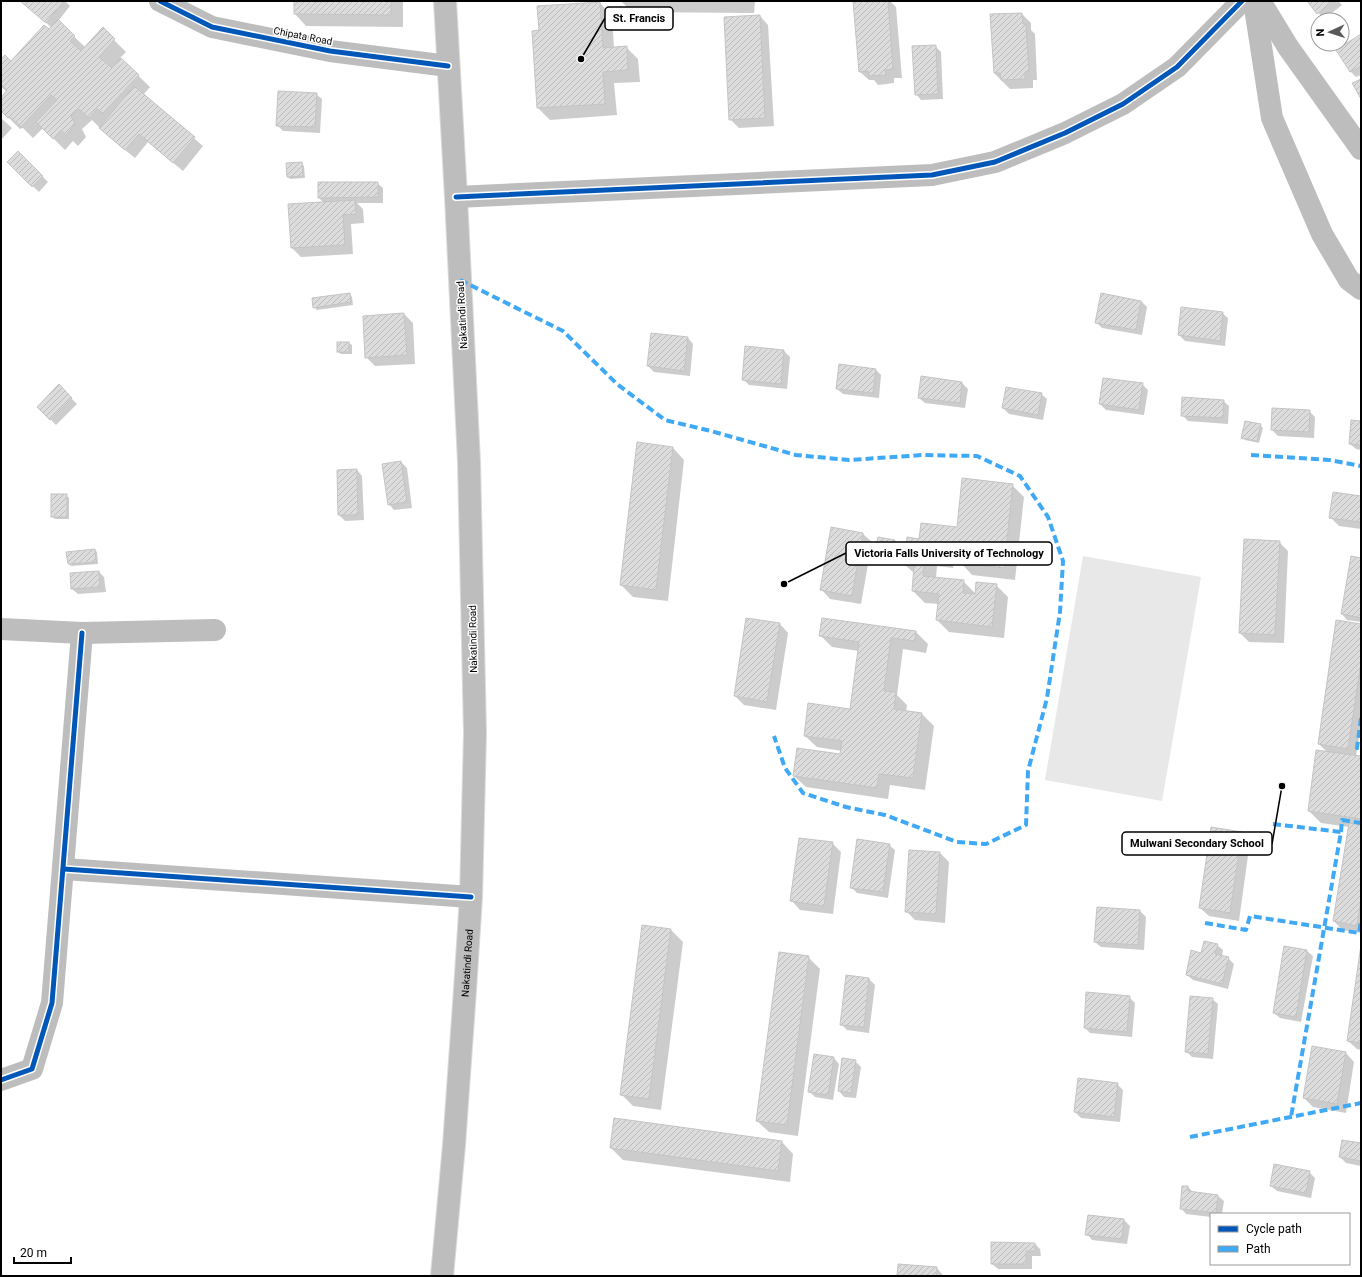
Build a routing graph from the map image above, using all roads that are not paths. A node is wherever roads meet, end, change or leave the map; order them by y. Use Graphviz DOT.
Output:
graph roads {
  1 [pos="160,1"];
  2 [pos="445,1"];
  3 [pos="1242,1"];
  4 [pos="1254,1"];
  5 [pos="1260,1"];
  6 [pos="448,66"];
  7 [pos="1361,149"];
  8 [pos="456,197"];
  9 [pos="1361,289"];
  10 [pos="1,629"];
  11 [pos="216,630"];
  12 [pos="82,633"];
  13 [pos="64,869"];
  14 [pos="470,897"];
  15 [pos="1,1080"];
  16 [pos="442,1276"];
  1 -- 6 [label="main road, Chipata Road"];
  2 -- 6 [label="main road, Nakatindi Road"];
  3 -- 8 [label="main road"];
  4 -- 9 [label="main road"];
  5 -- 7 [label="main road"];
  6 -- 8 [label="main road, Nakatindi Road"];
  8 -- 14 [label="main road, Nakatindi Road"];
  10 -- 12 [label="main road"];
  11 -- 12 [label="main road"];
  12 -- 13 [label="main road"];
  13 -- 14 [label="main road"];
  13 -- 15 [label="main road"];
  14 -- 16 [label="main road, Nakatindi Road"];
}
